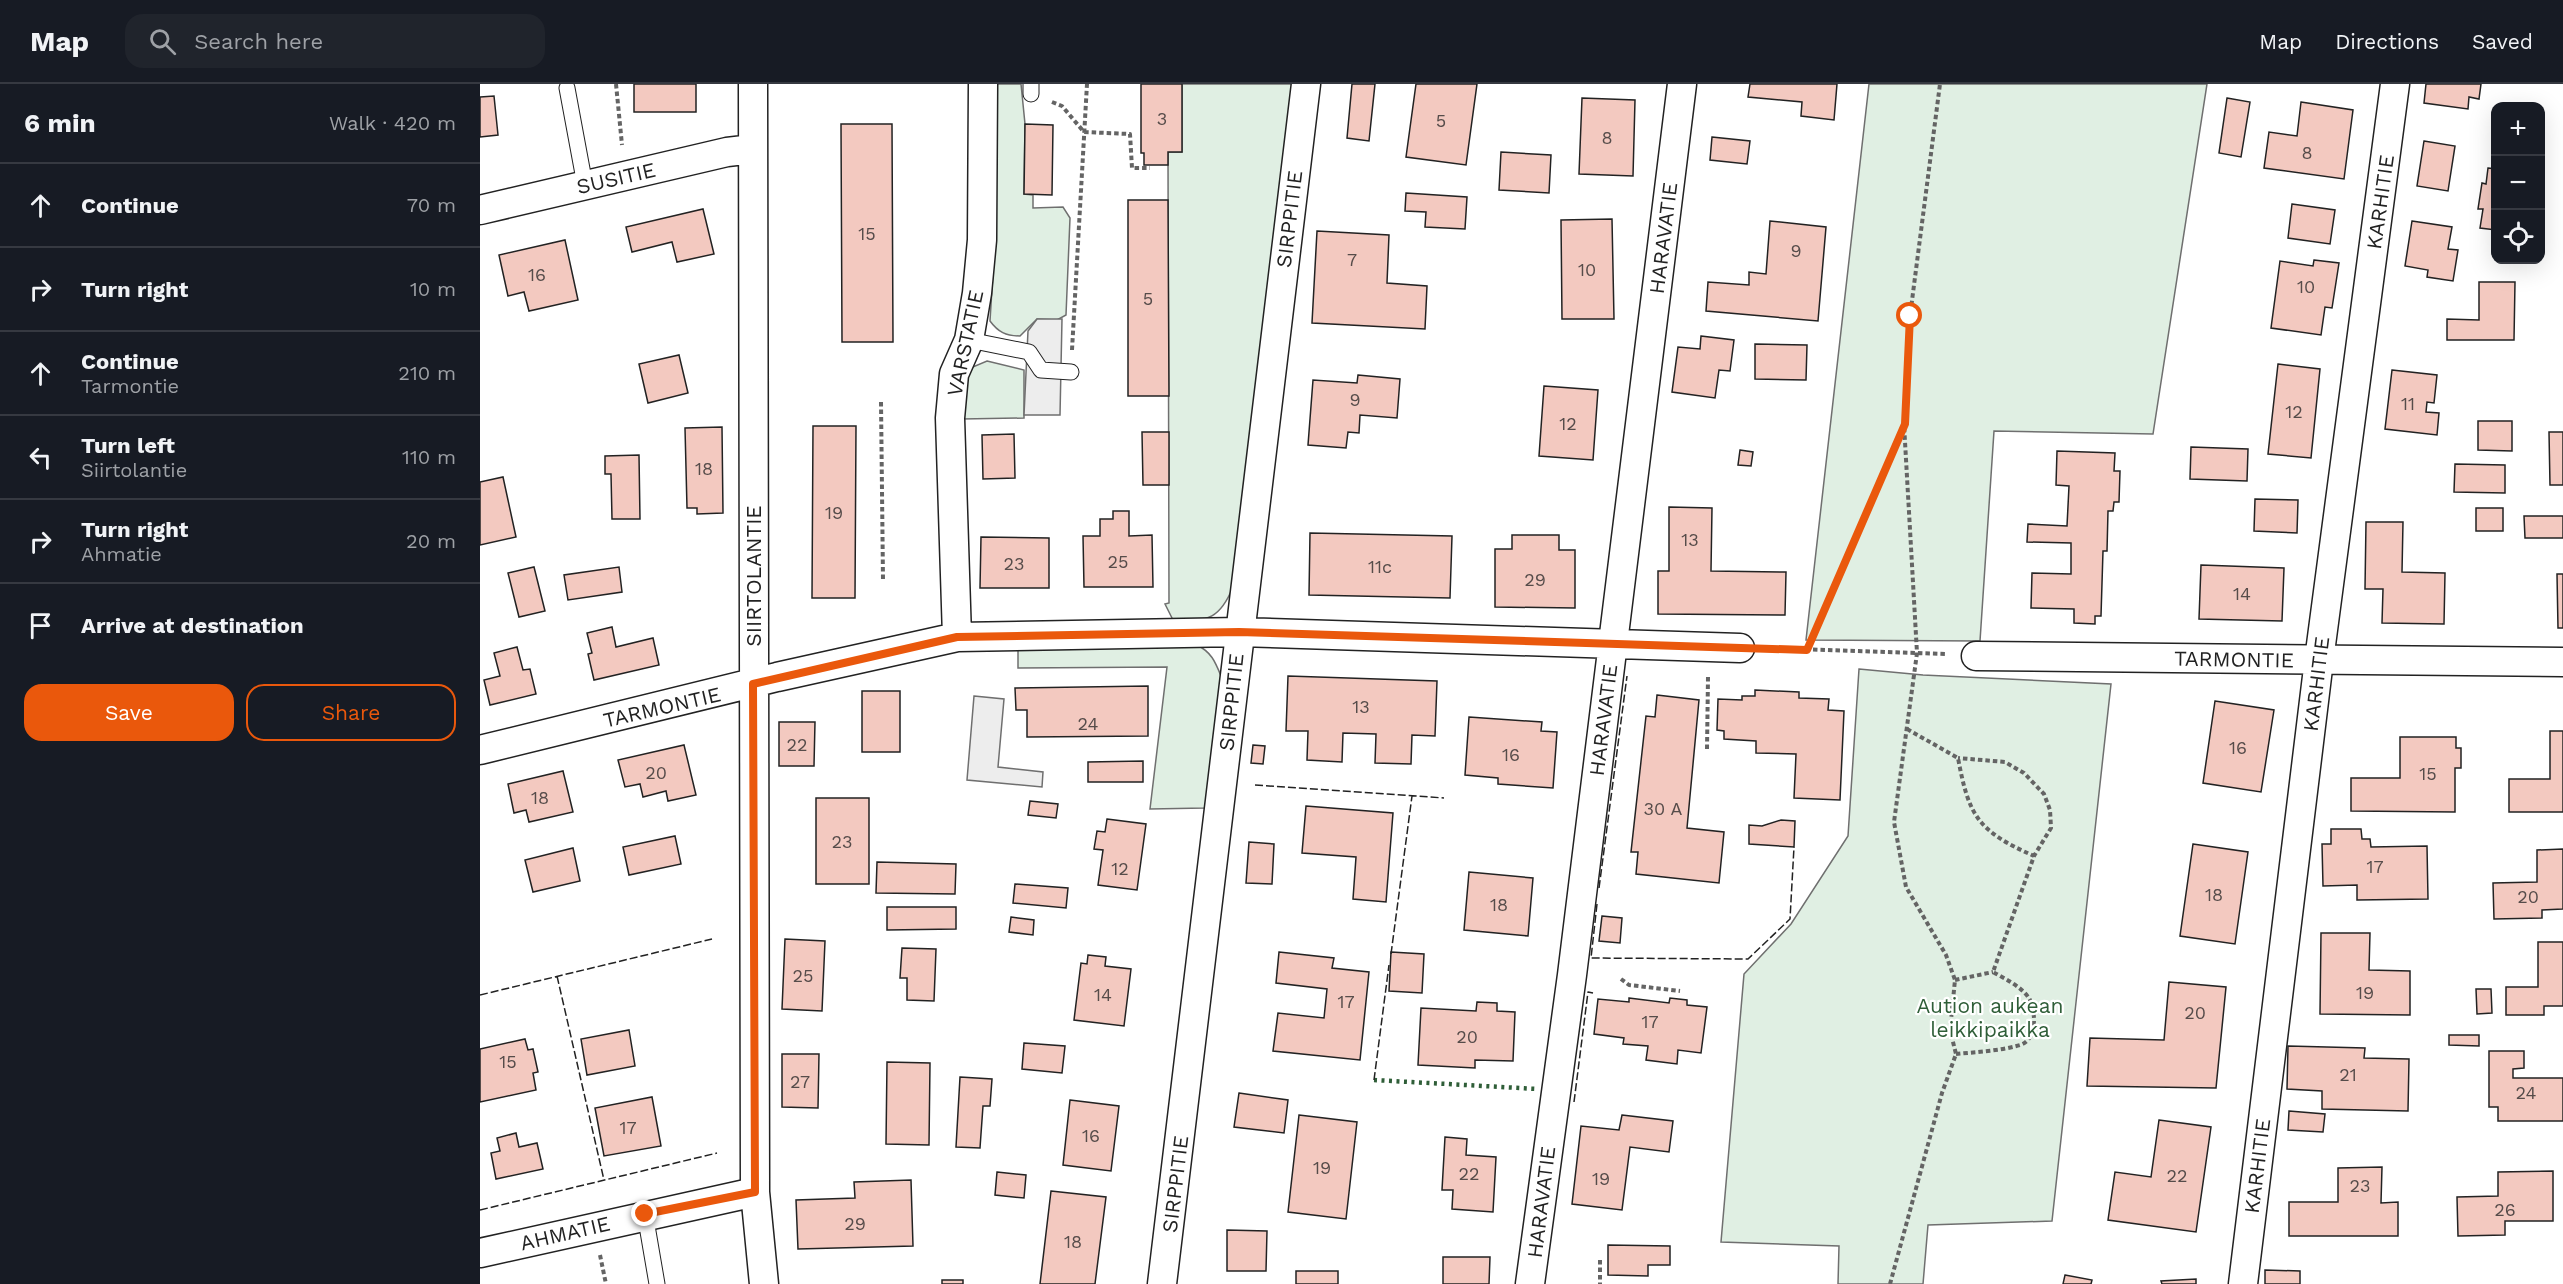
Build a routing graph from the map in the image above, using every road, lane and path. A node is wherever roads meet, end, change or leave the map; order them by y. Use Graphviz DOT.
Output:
graph roads {
  1 [pos="616,84"];
  2 [pos="753,84"];
  3 [pos="983,84"];
  4 [pos="1087,84"];
  5 [pos="1306,84"];
  6 [pos="1682,84"];
  7 [pos="1940,84"];
  8 [pos="2395,84"];
  9 [pos="567,88"];
  10 [pos="1031,89"];
  11 [pos="1084,132"];
  12 [pos="753,149"];
  13 [pos="1150,168"];
  14 [pos="625,176"];
  15 [pos="585,185"];
  16 [pos="480,210"];
  17 [pos="969,340"];
  18 [pos="1071,372"];
  19 [pos="881,402"];
  20 [pos="1905,424"];
  21 [pos="883,580"];
  22 [pos="1239,632"];
  23 [pos="957,637"];
  24 [pos="1612,643"];
  25 [pos="1708,646"];
  26 [pos="1740,648"];
  27 [pos="1807,650"];
  28 [pos="1917,652"];
  29 [pos="1976,656"];
  30 [pos="2319,660"];
  31 [pos="2563,662"];
  32 [pos="753,684"];
  33 [pos="1907,729"];
  34 [pos="1707,749"];
  35 [pos="480,750"];
  36 [pos="1958,758"];
  37 [pos="2034,856"];
  38 [pos="1993,972"];
  39 [pos="1621,979"];
  40 [pos="1955,980"];
  41 [pos="1680,991"];
  42 [pos="1956,1054"];
  43 [pos="755,1192"];
  44 [pos="645,1214"];
  45 [pos="598,1249"];
  46 [pos="480,1252"];
  47 [pos="1600,1260"];
  48 [pos="606,1284"];
  49 [pos="657,1284"];
  50 [pos="764,1284"];
  51 [pos="1162,1284"];
  52 [pos="1530,1284"];
  53 [pos="1600,1284"];
  54 [pos="1890,1284"];
  55 [pos="2243,1284"];
  1 -- 14 [label="path"];
  2 -- 12 [label="street, SIIRTOLANTIE"];
  3 -- 17 [label="street, VARSTATIE"];
  4 -- 11 [label="path"];
  5 -- 22 [label="street, SIRPPITIE"];
  6 -- 24 [label="street, HARAVATIE"];
  7 -- 20 [label="path"];
  8 -- 30 [label="street, KARHITIE"];
  9 -- 15 [label="lane"];
  10 -- 11 [label="path"];
  11 -- 13 [label="path"];
  11 -- 18 [label="path"];
  12 -- 14 [label="street, SUSITIE"];
  12 -- 32 [label="street, SIIRTOLANTIE"];
  14 -- 15 [label="street, SUSITIE"];
  15 -- 16 [label="street, SUSITIE"];
  17 -- 18 [label="lane"];
  17 -- 23 [label="street, VARSTATIE"];
  19 -- 21 [label="path"];
  20 -- 27 [label="path"];
  20 -- 28 [label="path"];
  22 -- 23 [label="street, TARMONTIE"];
  22 -- 24 [label="street, TARMONTIE"];
  22 -- 51 [label="street, SIRPPITIE"];
  23 -- 32 [label="street, TARMONTIE"];
  24 -- 25 [label="street, TARMONTIE"];
  24 -- 52 [label="street, HARAVATIE"];
  25 -- 26 [label="street, TARMONTIE"];
  25 -- 34 [label="path"];
  26 -- 27 [label="path"];
  27 -- 28 [label="path"];
  28 -- 29 [label="path"];
  28 -- 33 [label="path"];
  29 -- 30 [label="street, TARMONTIE"];
  30 -- 31 [label="street, TARMONTIE"];
  30 -- 55 [label="street, KARHITIE"];
  32 -- 35 [label="street, TARMONTIE"];
  32 -- 43 [label="street, SIIRTOLANTIE"];
  33 -- 36 [label="path"];
  33 -- 40 [label="path"];
  36 -- 37 [label="path"];
  36 -- 37 [label="path"];
  37 -- 38 [label="path"];
  38 -- 40 [label="path"];
  38 -- 42 [label="path"];
  39 -- 41 [label="path"];
  40 -- 42 [label="path"];
  42 -- 54 [label="path"];
  43 -- 44 [label="street, AHMATIE"];
  43 -- 50 [label="street, SIIRTOLANTIE"];
  44 -- 46 [label="street, AHMATIE"];
  44 -- 49 [label="lane"];
  45 -- 48 [label="path"];
  47 -- 53 [label="path"];
}
